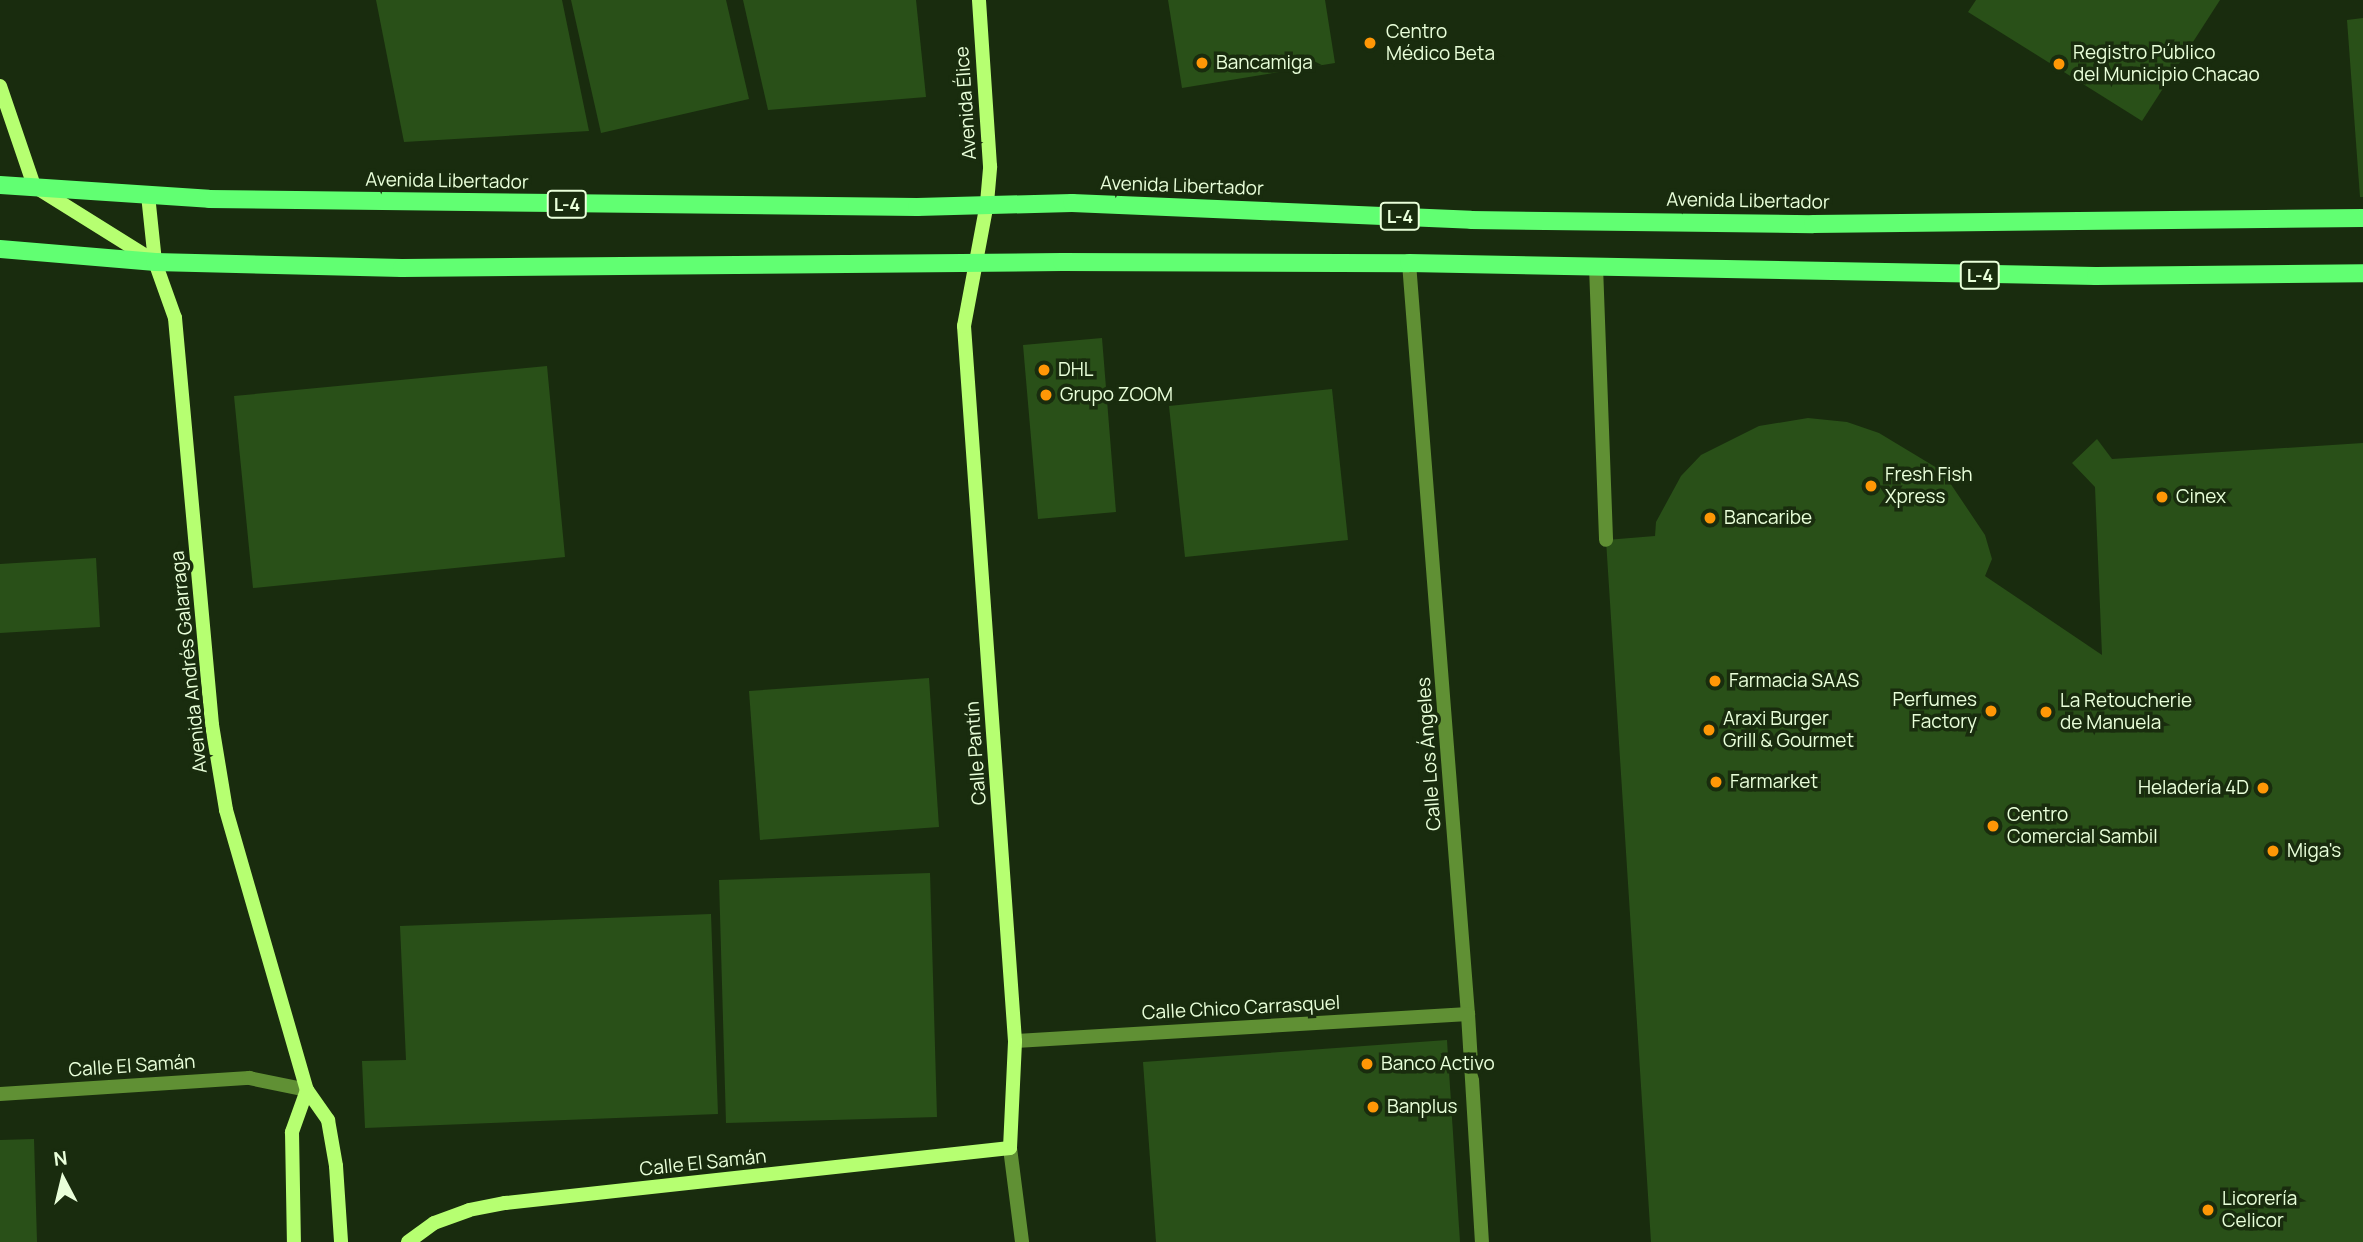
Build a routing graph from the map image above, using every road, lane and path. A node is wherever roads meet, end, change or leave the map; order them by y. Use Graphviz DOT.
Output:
graph roads {
  1 [pos="979,0"];
  2 [pos="0,86"];
  3 [pos="0,185"];
  4 [pos="34,187"];
  5 [pos="148,195"];
  6 [pos="987,203"];
  7 [pos="2363,218"];
  8 [pos="0,249"];
  9 [pos="155,261"];
  10 [pos="977,262"];
  11 [pos="1409,263"];
  12 [pos="1596,266"];
  13 [pos="2363,273"];
  14 [pos="1606,540"];
  15 [pos="1468,1014"];
  16 [pos="1015,1041"];
  17 [pos="307,1090"];
  18 [pos="0,1094"];
  19 [pos="1010,1149"];
  20 [pos="294,1242"];
  21 [pos="341,1242"];
  22 [pos="408,1242"];
  23 [pos="1022,1242"];
  24 [pos="1482,1242"];
  1 -- 6 [label="main road, Avenida Élice"];
  2 -- 4 [label="main road"];
  3 -- 4 [label="main road, Avenida Libertador / L-4"];
  4 -- 5 [label="main road, Avenida Libertador / L-4"];
  4 -- 9 [label="main road"];
  5 -- 6 [label="main road, Avenida Libertador / L-4"];
  5 -- 9 [label="main road, Avenida Andrés Galarraga"];
  6 -- 7 [label="main road, Avenida Libertador / L-4"];
  6 -- 10 [label="main road, Avenida Élice"];
  8 -- 9 [label="main road, L-4"];
  9 -- 10 [label="main road, L-4"];
  9 -- 17 [label="main road, Avenida Andrés Galarraga"];
  10 -- 11 [label="main road, L-4"];
  10 -- 16 [label="main road, Calle Pantín"];
  11 -- 12 [label="main road, L-4"];
  11 -- 15 [label="street, Calle Los Ángeles"];
  12 -- 13 [label="main road, L-4"];
  12 -- 14 [label="street"];
  15 -- 16 [label="street, Calle Chico Carrasquel"];
  15 -- 24 [label="street, Calle Los Ángeles"];
  16 -- 19 [label="main road, Calle Pantín"];
  17 -- 18 [label="street, Calle El Samán"];
  17 -- 20 [label="main road"];
  17 -- 21 [label="main road, Avenida Andrés Galarraga"];
  19 -- 22 [label="main road, Calle El Samán"];
  19 -- 23 [label="street, Calle Pantín"];
}
